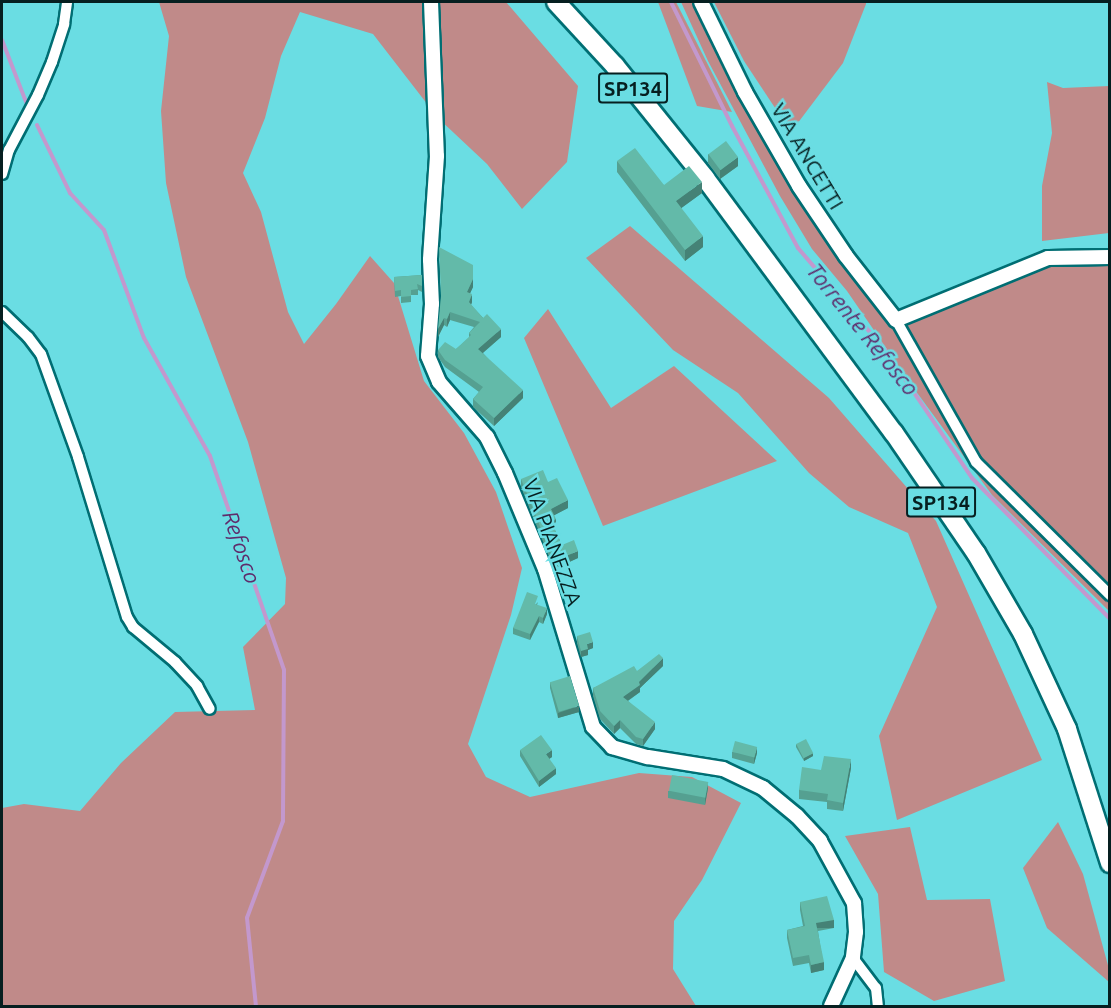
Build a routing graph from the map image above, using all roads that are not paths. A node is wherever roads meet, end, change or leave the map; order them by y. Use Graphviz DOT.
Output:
graph roads {
  1 [pos="67,2"];
  2 [pos="431,2"];
  3 [pos="556,2"];
  4 [pos="701,2"];
  5 [pos="2,174"];
  6 [pos="1110,257"];
  7 [pos="2,312"];
  8 [pos="896,320"];
  9 [pos="1110,595"];
  10 [pos="210,709"];
  11 [pos="1110,863"];
  12 [pos="853,958"];
  13 [pos="831,1006"];
  14 [pos="878,1006"];
  1 -- 5 [label="street"];
  2 -- 12 [label="street, VIA PIANEZZA"];
  3 -- 11 [label="highway, SP134"];
  4 -- 8 [label="street, VIA ANCETTI"];
  6 -- 8 [label="street"];
  7 -- 10 [label="street"];
  8 -- 9 [label="street, VIA ANCETTI"];
  12 -- 13 [label="street, VIA PIANEZZA"];
  12 -- 14 [label="street"];
}
